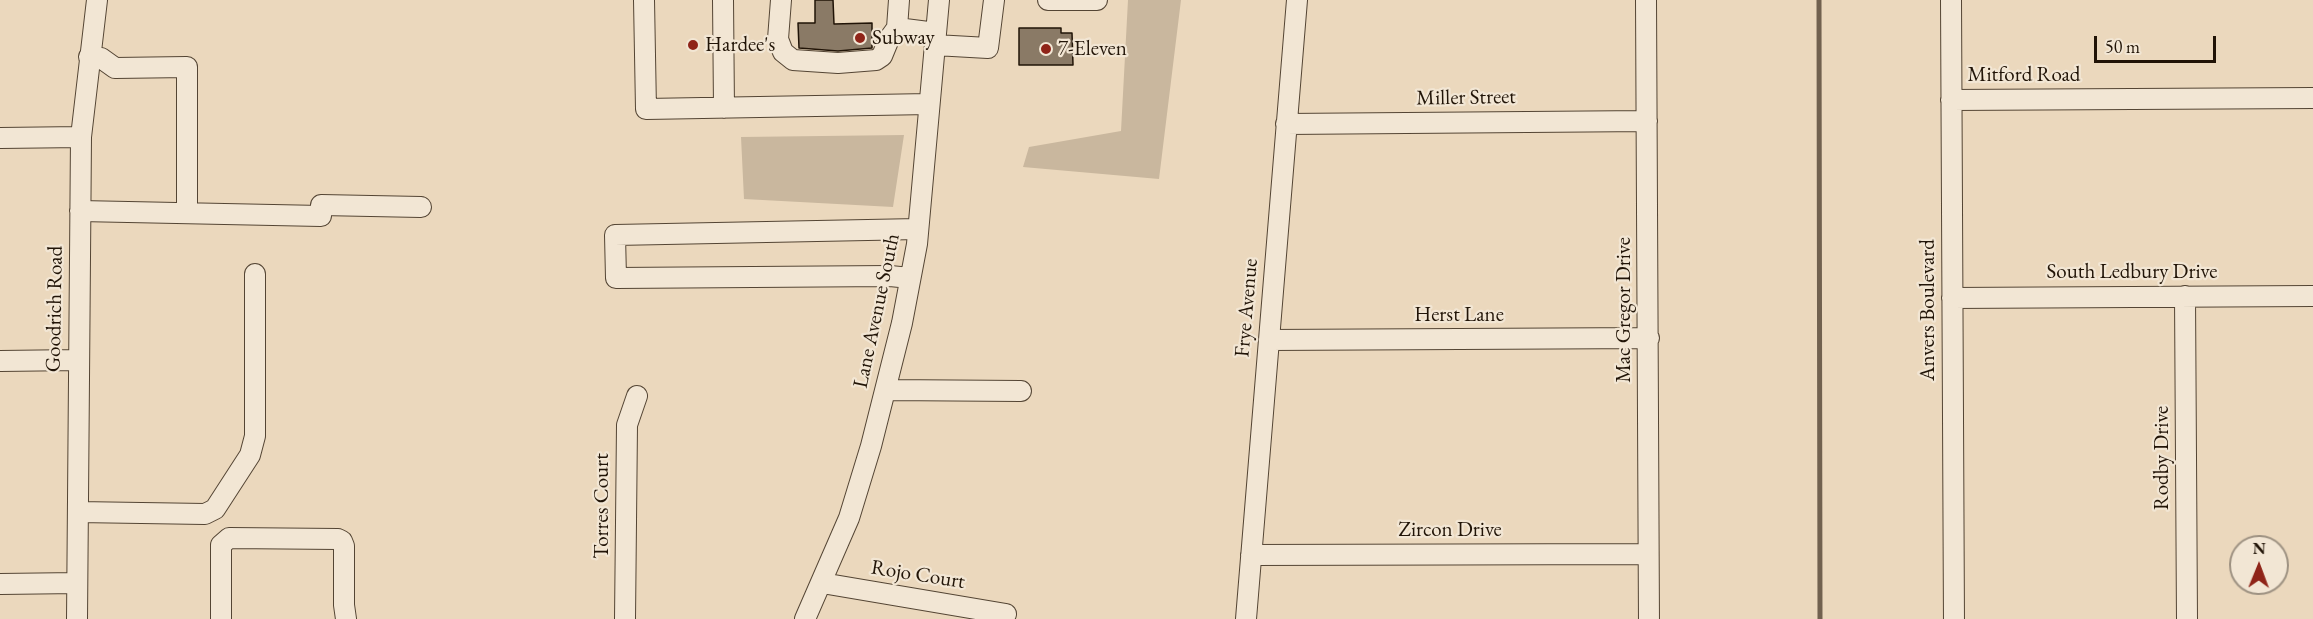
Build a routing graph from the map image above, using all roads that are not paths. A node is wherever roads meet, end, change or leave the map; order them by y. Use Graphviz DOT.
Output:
graph roads {
  1 [pos="97,0"];
  2 [pos="644,0"];
  3 [pos="723,0"];
  4 [pos="781,0"];
  5 [pos="899,0"];
  6 [pos="939,0"];
  7 [pos="994,0"];
  8 [pos="1048,0"];
  9 [pos="1097,0"];
  10 [pos="1297,0"];
  11 [pos="1646,0"];
  12 [pos="1951,0"];
  13 [pos="897,28"];
  14 [pos="936,39"];
  15 [pos="89,57"];
  16 [pos="2313,98"];
  17 [pos="1951,100"];
  18 [pos="929,104"];
  19 [pos="724,108"];
  20 [pos="1647,121"];
  21 [pos="1286,124"];
  22 [pos="81,137"];
  23 [pos="0,138"];
  24 [pos="421,207"];
  25 [pos="80,211"];
  26 [pos="187,212"];
  27 [pos="918,229"];
  28 [pos="255,274"];
  29 [pos="910,278"];
  30 [pos="2185,296"];
  31 [pos="2313,296"];
  32 [pos="1952,298"];
  33 [pos="1649,338"];
  34 [pos="1269,340"];
  35 [pos="0,360"];
  36 [pos="78,360"];
  37 [pos="886,390"];
  38 [pos="1021,391"];
  39 [pos="637,396"];
  40 [pos="78,512"];
  41 [pos="1648,554"];
  42 [pos="1251,555"];
  43 [pos="77,583"];
  44 [pos="822,583"];
  45 [pos="0,584"];
  46 [pos="1006,614"];
  47 [pos="77,619"];
  48 [pos="221,619"];
  49 [pos="346,619"];
  50 [pos="625,619"];
  51 [pos="805,619"];
  52 [pos="1246,619"];
  53 [pos="1648,619"];
  54 [pos="1954,619"];
  55 [pos="2187,619"];
  1 -- 15 [label="street, Goodrich Road"];
  2 -- 19 [label="street"];
  3 -- 19 [label="street"];
  4 -- 13 [label="street"];
  5 -- 13 [label="street"];
  6 -- 14 [label="street, Lane Avenue South"];
  7 -- 14 [label="street"];
  8 -- 9 [label="street"];
  10 -- 21 [label="street, Frye Avenue"];
  11 -- 20 [label="street, Mac Gregor Drive"];
  12 -- 17 [label="street, Anvers Boulevard"];
  13 -- 14 [label="street"];
  14 -- 18 [label="street, Lane Avenue South"];
  15 -- 22 [label="street, Goodrich Road"];
  15 -- 26 [label="street"];
  16 -- 17 [label="street, Mitford Road"];
  17 -- 32 [label="street, Anvers Boulevard"];
  18 -- 19 [label="street"];
  18 -- 27 [label="street, Lane Avenue South"];
  20 -- 21 [label="street, Miller Street"];
  20 -- 33 [label="street, Mac Gregor Drive"];
  21 -- 34 [label="street, Frye Avenue"];
  22 -- 23 [label="street"];
  22 -- 25 [label="street, Goodrich Road"];
  24 -- 26 [label="street"];
  25 -- 26 [label="street"];
  25 -- 36 [label="street, Goodrich Road"];
  27 -- 29 [label="street, Lane Avenue South"];
  27 -- 29 [label="street"];
  28 -- 40 [label="street"];
  29 -- 37 [label="street, Lane Avenue South"];
  30 -- 31 [label="street, South Ledbury Drive"];
  30 -- 32 [label="street, South Ledbury Drive"];
  30 -- 55 [label="street, Rodby Drive"];
  32 -- 54 [label="street, Anvers Boulevard"];
  33 -- 34 [label="street, Herst Lane"];
  33 -- 41 [label="street, Mac Gregor Drive"];
  34 -- 42 [label="street, Frye Avenue"];
  35 -- 36 [label="street"];
  36 -- 40 [label="street, Goodrich Road"];
  37 -- 38 [label="street"];
  37 -- 44 [label="street, Lane Avenue South"];
  39 -- 50 [label="street, Torres Court"];
  40 -- 43 [label="street, Goodrich Road"];
  41 -- 42 [label="street, Zircon Drive"];
  41 -- 53 [label="street, Mac Gregor Drive"];
  42 -- 52 [label="street, Frye Avenue"];
  43 -- 45 [label="street"];
  43 -- 47 [label="street, Goodrich Road"];
  44 -- 46 [label="street, Rojo Court"];
  44 -- 51 [label="street, Lane Avenue South"];
  48 -- 49 [label="street"];
}
